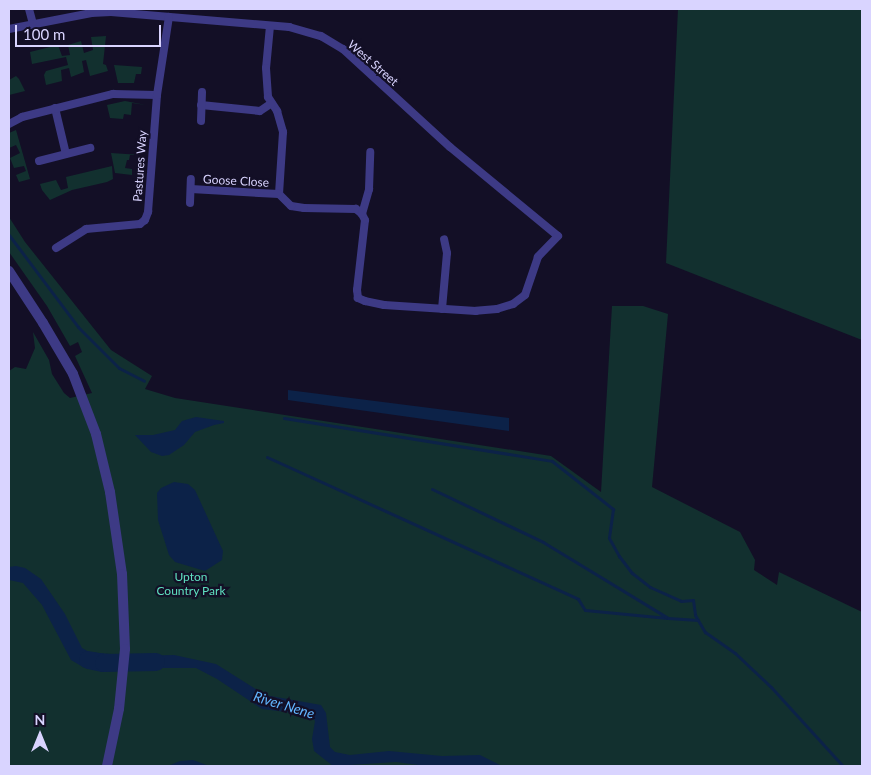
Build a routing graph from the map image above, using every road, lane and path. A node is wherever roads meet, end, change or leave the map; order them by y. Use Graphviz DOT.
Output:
graph roads {
  1 [pos="29,9"];
  2 [pos="169,18"];
  3 [pos="33,24"];
  4 [pos="270,26"];
  5 [pos="9,29"];
  6 [pos="202,92"];
  7 [pos="157,96"];
  8 [pos="272,103"];
  9 [pos="201,105"];
  10 [pos="55,108"];
  11 [pos="200,121"];
  12 [pos="9,124"];
  13 [pos="90,148"];
  14 [pos="370,152"];
  15 [pos="66,154"];
  16 [pos="39,161"];
  17 [pos="191,179"];
  18 [pos="191,189"];
  19 [pos="279,194"];
  20 [pos="190,203"];
  21 [pos="362,214"];
  22 [pos="444,239"];
  23 [pos="56,248"];
  24 [pos="9,271"];
  25 [pos="442,309"];
  26 [pos="107,766"];
  1 -- 3 [label="street"];
  2 -- 3 [label="street, West Street"];
  2 -- 4 [label="street, West Street"];
  2 -- 7 [label="street, Pastures Way"];
  3 -- 5 [label="street, West Street"];
  4 -- 8 [label="street"];
  4 -- 25 [label="street, West Street"];
  6 -- 9 [label="street"];
  7 -- 10 [label="street"];
  7 -- 23 [label="street, Pastures Way"];
  8 -- 9 [label="street"];
  8 -- 19 [label="street"];
  9 -- 11 [label="street"];
  10 -- 12 [label="street"];
  10 -- 15 [label="street"];
  13 -- 15 [label="street"];
  14 -- 21 [label="street"];
  15 -- 16 [label="street"];
  17 -- 18 [label="street, Goose Close"];
  18 -- 19 [label="street, Goose Close"];
  18 -- 20 [label="street, Goose Close"];
  19 -- 21 [label="street"];
  21 -- 25 [label="street"];
  22 -- 25 [label="street"];
  24 -- 26 [label="street"];
}
